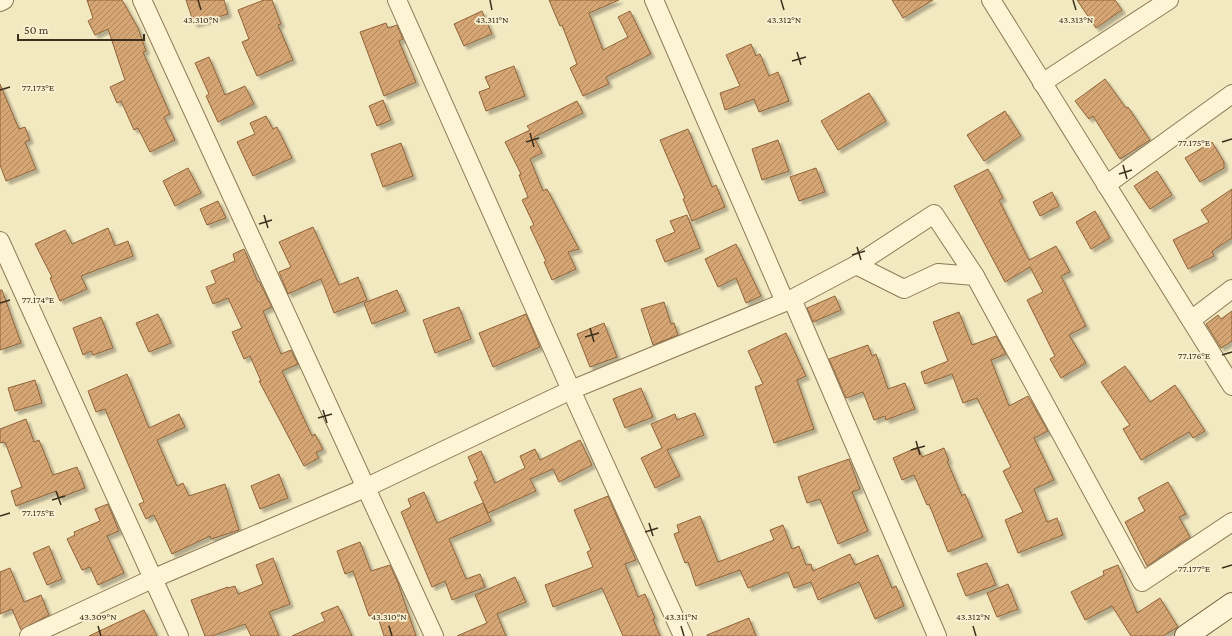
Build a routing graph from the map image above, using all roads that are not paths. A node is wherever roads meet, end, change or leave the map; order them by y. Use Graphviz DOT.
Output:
graph roads {
  1 [pos="4,0"];
  2 [pos="142,0"];
  3 [pos="397,0"];
  4 [pos="654,0"];
  5 [pos="991,0"];
  6 [pos="1169,0"];
  7 [pos="0,2"];
  8 [pos="1042,83"];
  9 [pos="1232,94"];
  10 [pos="1106,185"];
  11 [pos="0,241"];
  12 [pos="856,265"];
  13 [pos="975,276"];
  14 [pos="1232,289"];
  15 [pos="788,300"];
  16 [pos="1191,320"];
  17 [pos="1232,386"];
  18 [pos="571,390"];
  19 [pos="365,488"];
  20 [pos="1232,522"];
  21 [pos="152,579"];
  22 [pos="1232,604"];
  23 [pos="29,636"];
  24 [pos="179,636"];
  25 [pos="434,636"];
  26 [pos="683,636"];
  27 [pos="937,636"];
  28 [pos="1186,636"];
  1 -- 7 [label="street"];
  2 -- 19 [label="street"];
  3 -- 18 [label="street"];
  4 -- 15 [label="street"];
  5 -- 8 [label="street"];
  6 -- 8 [label="street"];
  8 -- 10 [label="street"];
  9 -- 10 [label="street"];
  10 -- 16 [label="street"];
  11 -- 21 [label="street"];
  12 -- 13 [label="street"];
  12 -- 13 [label="street"];
  12 -- 15 [label="street"];
  13 -- 20 [label="street"];
  14 -- 16 [label="street"];
  15 -- 18 [label="street"];
  15 -- 27 [label="street"];
  16 -- 17 [label="street"];
  18 -- 19 [label="street"];
  18 -- 26 [label="street"];
  19 -- 21 [label="street"];
  19 -- 25 [label="street"];
  21 -- 23 [label="street"];
  21 -- 24 [label="street"];
  22 -- 28 [label="street"];
}
